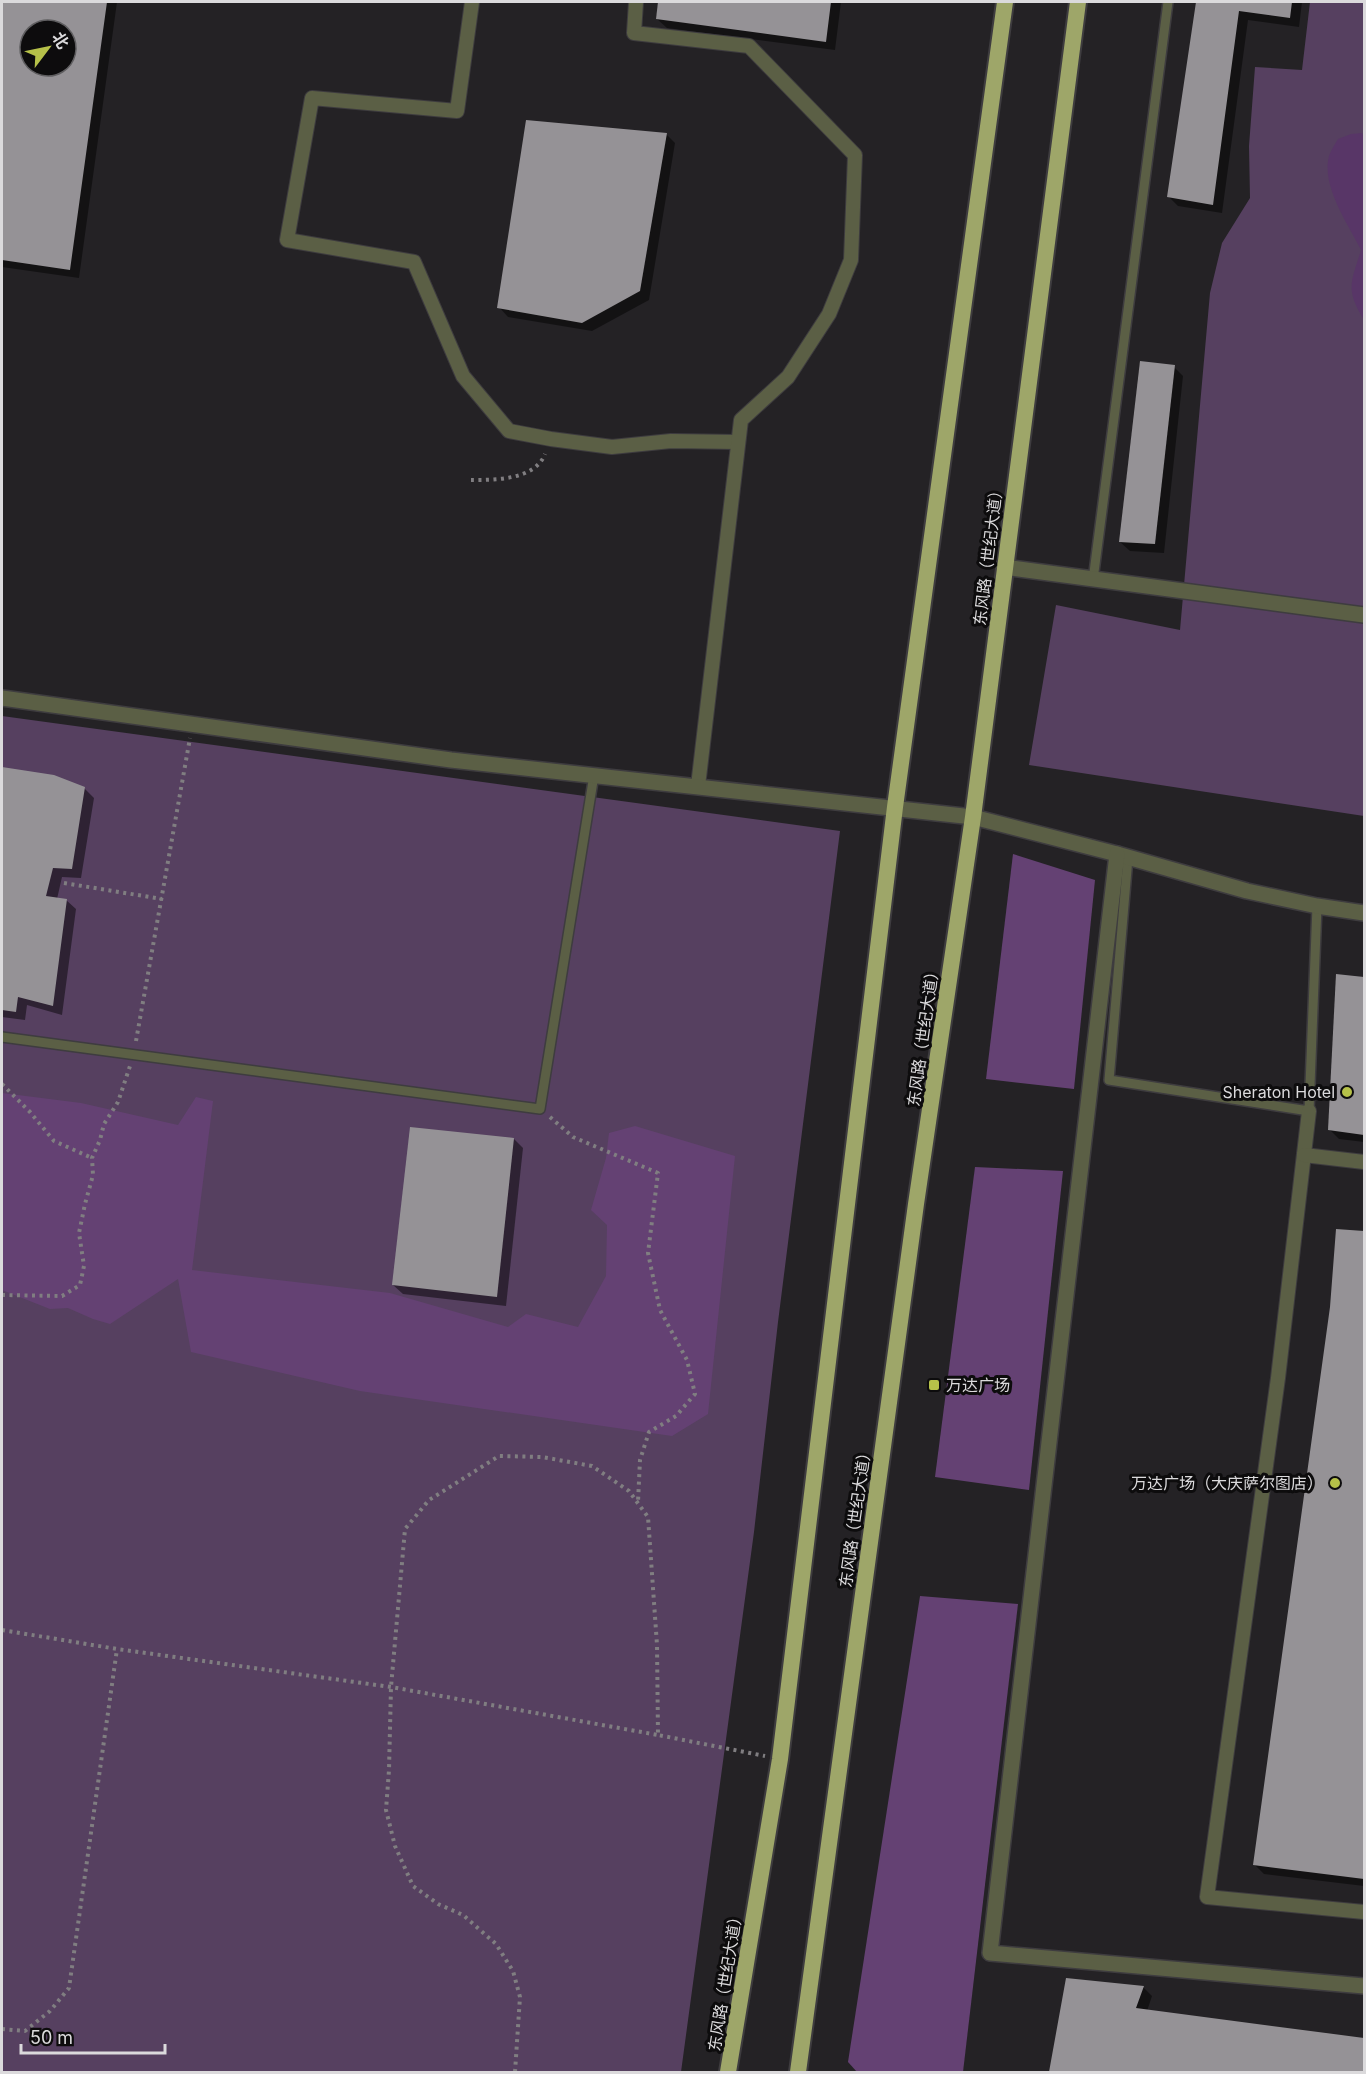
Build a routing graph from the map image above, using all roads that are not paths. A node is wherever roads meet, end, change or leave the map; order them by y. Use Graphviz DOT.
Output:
graph roads {
  1 [pos="472,2"];
  2 [pos="636,2"];
  3 [pos="1005,2"];
  4 [pos="1078,2"];
  5 [pos="1168,2"];
  6 [pos="738,442"];
  7 [pos="1004,567"];
  8 [pos="1093,580"];
  9 [pos="1365,615"];
  10 [pos="2,698"];
  11 [pos="594,775"];
  12 [pos="698,786"];
  13 [pos="895,807"];
  14 [pos="973,817"];
  15 [pos="1122,856"];
  16 [pos="1317,906"];
  17 [pos="1365,913"];
  18 [pos="2,1037"];
  19 [pos="1309,1111"];
  20 [pos="1304,1155"];
  21 [pos="1365,1162"];
  22 [pos="1365,1912"];
  23 [pos="1365,1986"];
  24 [pos="728,2073"];
  25 [pos="798,2073"];
  1 -- 6 [label="street"];
  2 -- 6 [label="street"];
  3 -- 13 [label="highway, 东风路（世纪大道）"];
  4 -- 7 [label="highway, 东风路（世纪大道）"];
  5 -- 8 [label="lane"];
  6 -- 12 [label="street"];
  7 -- 8 [label="street"];
  7 -- 14 [label="highway, 东风路（世纪大道）"];
  8 -- 9 [label="street"];
  10 -- 11 [label="street"];
  11 -- 12 [label="street"];
  11 -- 18 [label="lane"];
  12 -- 13 [label="street"];
  13 -- 14 [label="street"];
  13 -- 24 [label="highway, 东风路（世纪大道）"];
  14 -- 15 [label="street"];
  14 -- 25 [label="highway, 东风路（世纪大道）"];
  15 -- 16 [label="street"];
  15 -- 19 [label="lane"];
  15 -- 23 [label="street"];
  16 -- 17 [label="street"];
  16 -- 19 [label="lane"];
  19 -- 20 [label="street"];
  20 -- 21 [label="street"];
  20 -- 22 [label="street"];
}
